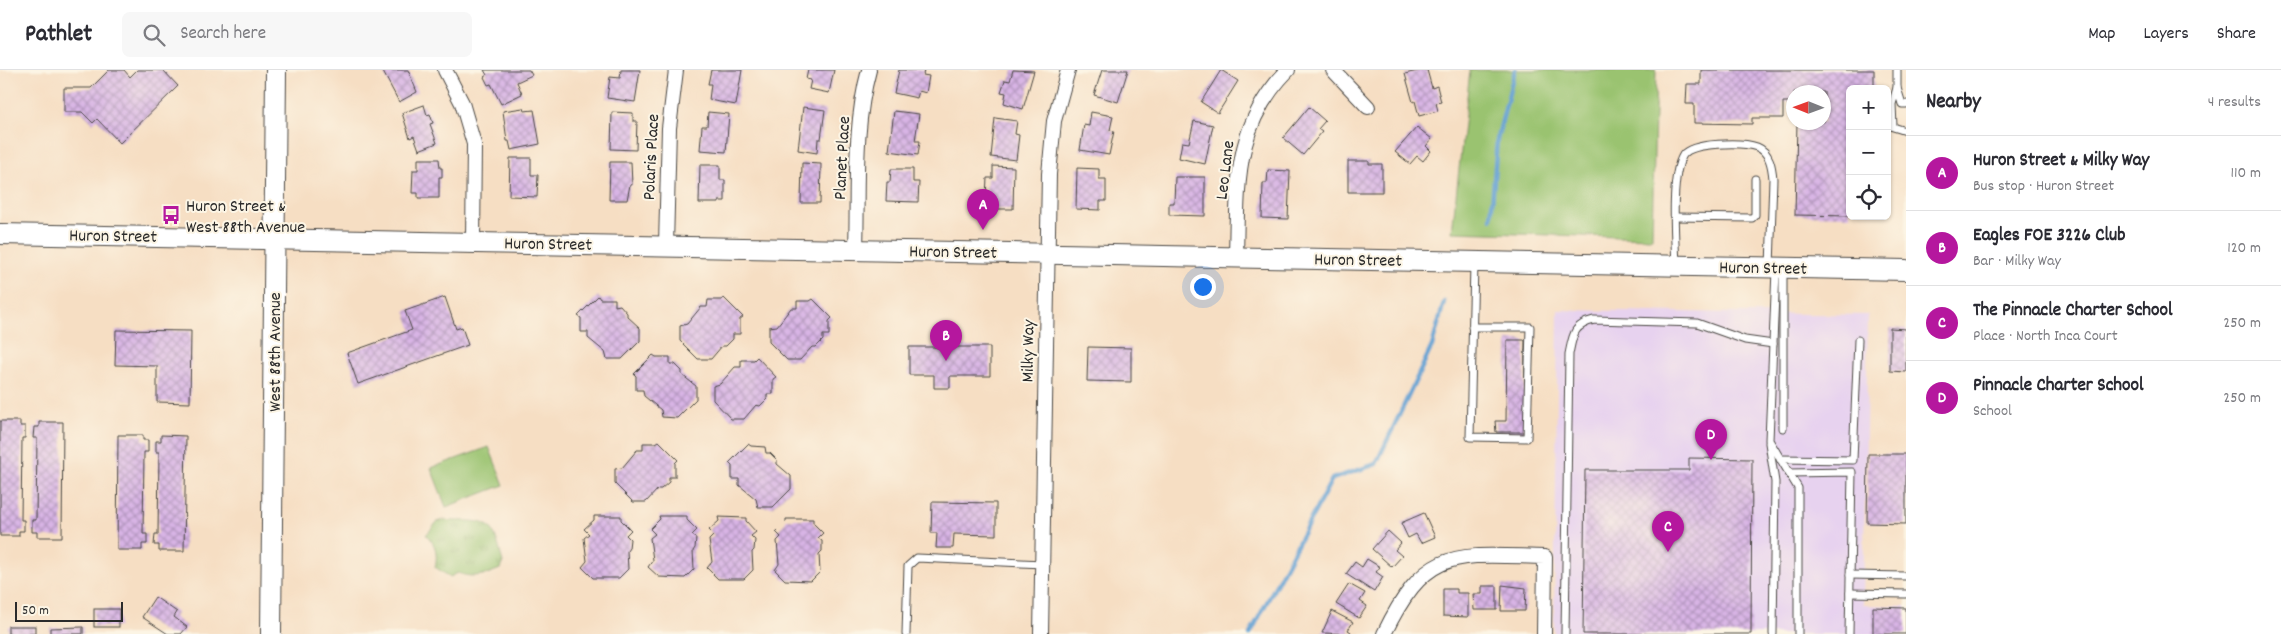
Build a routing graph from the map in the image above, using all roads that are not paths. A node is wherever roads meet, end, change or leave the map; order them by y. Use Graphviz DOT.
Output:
graph roads {
  1 [pos="276,70"];
  2 [pos="445,70"];
  3 [pos="676,70"];
  4 [pos="869,70"];
  5 [pos="1068,70"];
  6 [pos="1288,70"];
  7 [pos="1332,70"];
  8 [pos="1897,70"];
  9 [pos="1897,88"];
  10 [pos="1906,104"];
  11 [pos="1368,107"];
  12 [pos="1906,131"];
  13 [pos="1755,179"];
  14 [pos="1675,217"];
  15 [pos="0,234"];
  16 [pos="274,238"];
  17 [pos="473,242"];
  18 [pos="666,246"];
  19 [pos="856,249"];
  20 [pos="1047,253"];
  21 [pos="1236,257"];
  22 [pos="1474,261"];
  23 [pos="1676,265"];
  24 [pos="1776,267"];
  25 [pos="1906,270"];
  26 [pos="1472,327"];
  27 [pos="1858,340"];
  28 [pos="1773,344"];
  29 [pos="1783,428"];
  30 [pos="1769,440"];
  31 [pos="1780,459"];
  32 [pos="1788,473"];
  33 [pos="1043,564"];
  34 [pos="1850,575"];
  35 [pos="1906,576"];
  36 [pos="1850,593"];
  37 [pos="1906,594"];
  38 [pos="271,634"];
  39 [pos="906,634"];
  40 [pos="1041,634"];
  41 [pos="1384,634"];
  42 [pos="1544,634"];
  43 [pos="1565,634"];
  44 [pos="1774,634"];
  45 [pos="1798,634"];
  46 [pos="1849,634"];
  1 -- 16 [label="main road, West 88th Avenue"];
  2 -- 17 [label="street"];
  3 -- 18 [label="street, Polaris Place"];
  4 -- 19 [label="street, Planet Place"];
  5 -- 20 [label="street, Milky Way"];
  6 -- 21 [label="street, Leo Lane"];
  7 -- 11 [label="street"];
  8 -- 9 [label="lane"];
  9 -- 10 [label="lane"];
  9 -- 12 [label="lane"];
  13 -- 14 [label="lane"];
  14 -- 23 [label="lane"];
  14 -- 24 [label="lane"];
  15 -- 16 [label="main road, Huron Street"];
  16 -- 17 [label="main road, Huron Street"];
  16 -- 38 [label="main road, West 88th Avenue"];
  17 -- 18 [label="main road, Huron Street"];
  18 -- 19 [label="main road, Huron Street"];
  19 -- 20 [label="main road, Huron Street"];
  20 -- 21 [label="main road, Huron Street"];
  20 -- 33 [label="street, Milky Way"];
  21 -- 22 [label="main road, Huron Street"];
  22 -- 23 [label="main road, Huron Street"];
  22 -- 26 [label="lane"];
  23 -- 24 [label="main road, Huron Street"];
  24 -- 25 [label="main road, Huron Street"];
  24 -- 28 [label="lane"];
  24 -- 29 [label="lane"];
  26 -- 26 [label="lane"];
  27 -- 31 [label="lane"];
  28 -- 30 [label="lane"];
  28 -- 43 [label="lane"];
  30 -- 31 [label="lane"];
  30 -- 44 [label="lane"];
  31 -- 32 [label="lane"];
  32 -- 34 [label="lane"];
  32 -- 45 [label="lane"];
  33 -- 39 [label="lane"];
  33 -- 40 [label="street, Milky Way"];
  34 -- 35 [label="lane"];
  34 -- 36 [label="lane"];
  36 -- 37 [label="lane"];
  36 -- 46 [label="lane"];
  41 -- 42 [label="street"];
}
